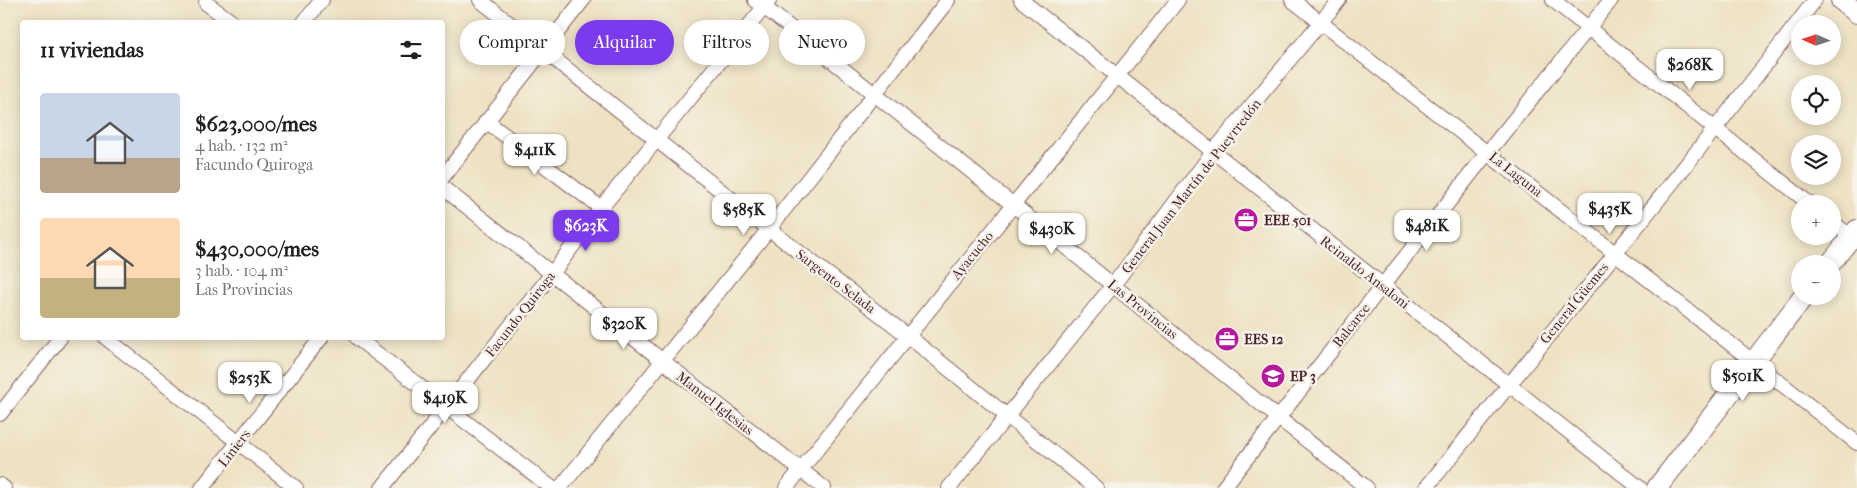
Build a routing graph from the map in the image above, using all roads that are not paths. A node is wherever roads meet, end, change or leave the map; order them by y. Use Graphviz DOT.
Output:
graph roads {
  1 [pos="322,0"];
  2 [pos="480,0"];
  3 [pos="583,0"];
  4 [pos="948,0"];
  5 [pos="1021,0"];
  6 [pos="1178,0"];
  7 [pos="1292,0"];
  8 [pos="1339,0"];
  9 [pos="1553,0"];
  10 [pos="1611,0"];
  11 [pos="1815,0"];
  12 [pos="1841,0"];
  13 [pos="206,2"];
  14 [pos="763,2"];
  15 [pos="1857,13"];
  16 [pos="229,20"];
  17 [pos="306,20"];
  18 [pos="506,20"];
  19 [pos="565,23"];
  20 [pos="1321,23"];
  21 [pos="1590,29"];
  22 [pos="532,65"];
  23 [pos="563,65"];
  24 [pos="1120,76"];
  25 [pos="874,95"];
  26 [pos="486,121"];
  27 [pos="1716,130"];
  28 [pos="656,139"];
  29 [pos="1214,152"];
  30 [pos="1488,152"];
  31 [pos="445,174"];
  32 [pos="445,189"];
  33 [pos="1799,195"];
  34 [pos="1012,206"];
  35 [pos="601,208"];
  36 [pos="1841,227"];
  37 [pos="769,229"];
  38 [pos="1855,236"];
  39 [pos="1615,252"];
  40 [pos="1838,255"];
  41 [pos="551,275"];
  42 [pos="1114,284"];
  43 [pos="1383,286"];
  44 [pos="1797,305"];
  45 [pos="908,336"];
  46 [pos="58,340"];
  47 [pos="109,340"];
  48 [pos="319,340"];
  49 [pos="359,340"];
  50 [pos="661,361"];
  51 [pos="1753,361"];
  52 [pos="1509,385"];
  53 [pos="447,407"];
  54 [pos="0,414"];
  55 [pos="1006,416"];
  56 [pos="1278,418"];
  57 [pos="238,442"];
  58 [pos="1857,443"];
  59 [pos="800,469"];
  60 [pos="0,485"];
  61 [pos="4,488"];
  62 [pos="202,488"];
  63 [pos="296,488"];
  64 [pos="382,488"];
  65 [pos="552,488"];
  66 [pos="560,488"];
  67 [pos="786,488"];
  68 [pos="824,488"];
  69 [pos="949,488"];
  70 [pos="1096,488"];
  71 [pos="1223,488"];
  72 [pos="1367,488"];
  73 [pos="1426,488"];
  74 [pos="1640,488"];
  75 [pos="1657,488"];
  1 -- 17 [label="street"];
  2 -- 18 [label="street, Sargento Selada"];
  3 -- 19 [label="street"];
  4 -- 25 [label="street"];
  5 -- 24 [label="street, Reinaldo Ansaloni"];
  6 -- 24 [label="street, Ayacucho"];
  7 -- 20 [label="street, La Laguna"];
  8 -- 20 [label="street, General Juan Martín de Pueyrredón"];
  9 -- 21 [label="street"];
  10 -- 21 [label="street, Balcarce"];
  11 -- 27 [label="street, General Güemes"];
  12 -- 15 [label="street"];
  13 -- 16 [label="street"];
  14 -- 25 [label="street, Las Provincias"];
  14 -- 28 [label="street, Facundo Quiroga"];
  20 -- 29 [label="street, General Juan Martín de Pueyrredón"];
  20 -- 30 [label="street, La Laguna"];
  21 -- 27 [label="street"];
  21 -- 30 [label="street, Balcarce"];
  22 -- 26 [label="street"];
  23 -- 28 [label="street, Sargento Selada"];
  24 -- 29 [label="street, Reinaldo Ansaloni"];
  24 -- 34 [label="street, Ayacucho"];
  25 -- 34 [label="street, Las Provincias"];
  25 -- 37 [label="street"];
  26 -- 31 [label="street"];
  26 -- 35 [label="street"];
  27 -- 33 [label="street"];
  27 -- 39 [label="street, General Güemes"];
  28 -- 35 [label="street, Facundo Quiroga"];
  28 -- 37 [label="street, Sargento Selada"];
  29 -- 42 [label="street, General Juan Martín de Pueyrredón"];
  29 -- 43 [label="street, Reinaldo Ansaloni"];
  30 -- 39 [label="street, La Laguna"];
  30 -- 43 [label="street, Balcarce"];
  32 -- 41 [label="street, Manuel Iglesias"];
  34 -- 42 [label="street, Las Provincias"];
  34 -- 45 [label="street, Ayacucho"];
  35 -- 41 [label="street, Facundo Quiroga"];
  36 -- 38 [label="street"];
  37 -- 45 [label="street, Sargento Selada"];
  37 -- 50 [label="street"];
  38 -- 40 [label="street"];
  39 -- 51 [label="street, La Laguna"];
  39 -- 52 [label="street, General Güemes"];
  41 -- 50 [label="street, Manuel Iglesias"];
  41 -- 53 [label="street, Facundo Quiroga"];
  42 -- 55 [label="street, General Juan Martín de Pueyrredón"];
  42 -- 56 [label="street, Las Provincias"];
  43 -- 52 [label="street, Reinaldo Ansaloni"];
  43 -- 56 [label="street, Balcarce"];
  44 -- 51 [label="street"];
  45 -- 55 [label="street, Sargento Selada"];
  45 -- 59 [label="street, Ayacucho"];
  46 -- 54 [label="street"];
  47 -- 57 [label="street"];
  48 -- 57 [label="street, Liniers"];
  49 -- 53 [label="street"];
  50 -- 59 [label="street, Manuel Iglesias"];
  50 -- 66 [label="street"];
  51 -- 58 [label="street, La Laguna"];
  51 -- 75 [label="street"];
  52 -- 73 [label="street, General Güemes"];
  52 -- 74 [label="street, Reinaldo Ansaloni"];
  53 -- 64 [label="street, Facundo Quiroga"];
  53 -- 65 [label="street"];
  55 -- 69 [label="street, General Juan Martín de Pueyrredón"];
  55 -- 70 [label="street, Sargento Selada"];
  56 -- 71 [label="street, Balcarce"];
  56 -- 72 [label="street, Las Provincias"];
  57 -- 62 [label="street, Liniers"];
  57 -- 63 [label="street"];
  59 -- 67 [label="street, Ayacucho"];
  59 -- 68 [label="street, Manuel Iglesias"];
  60 -- 61 [label="street"];
}
